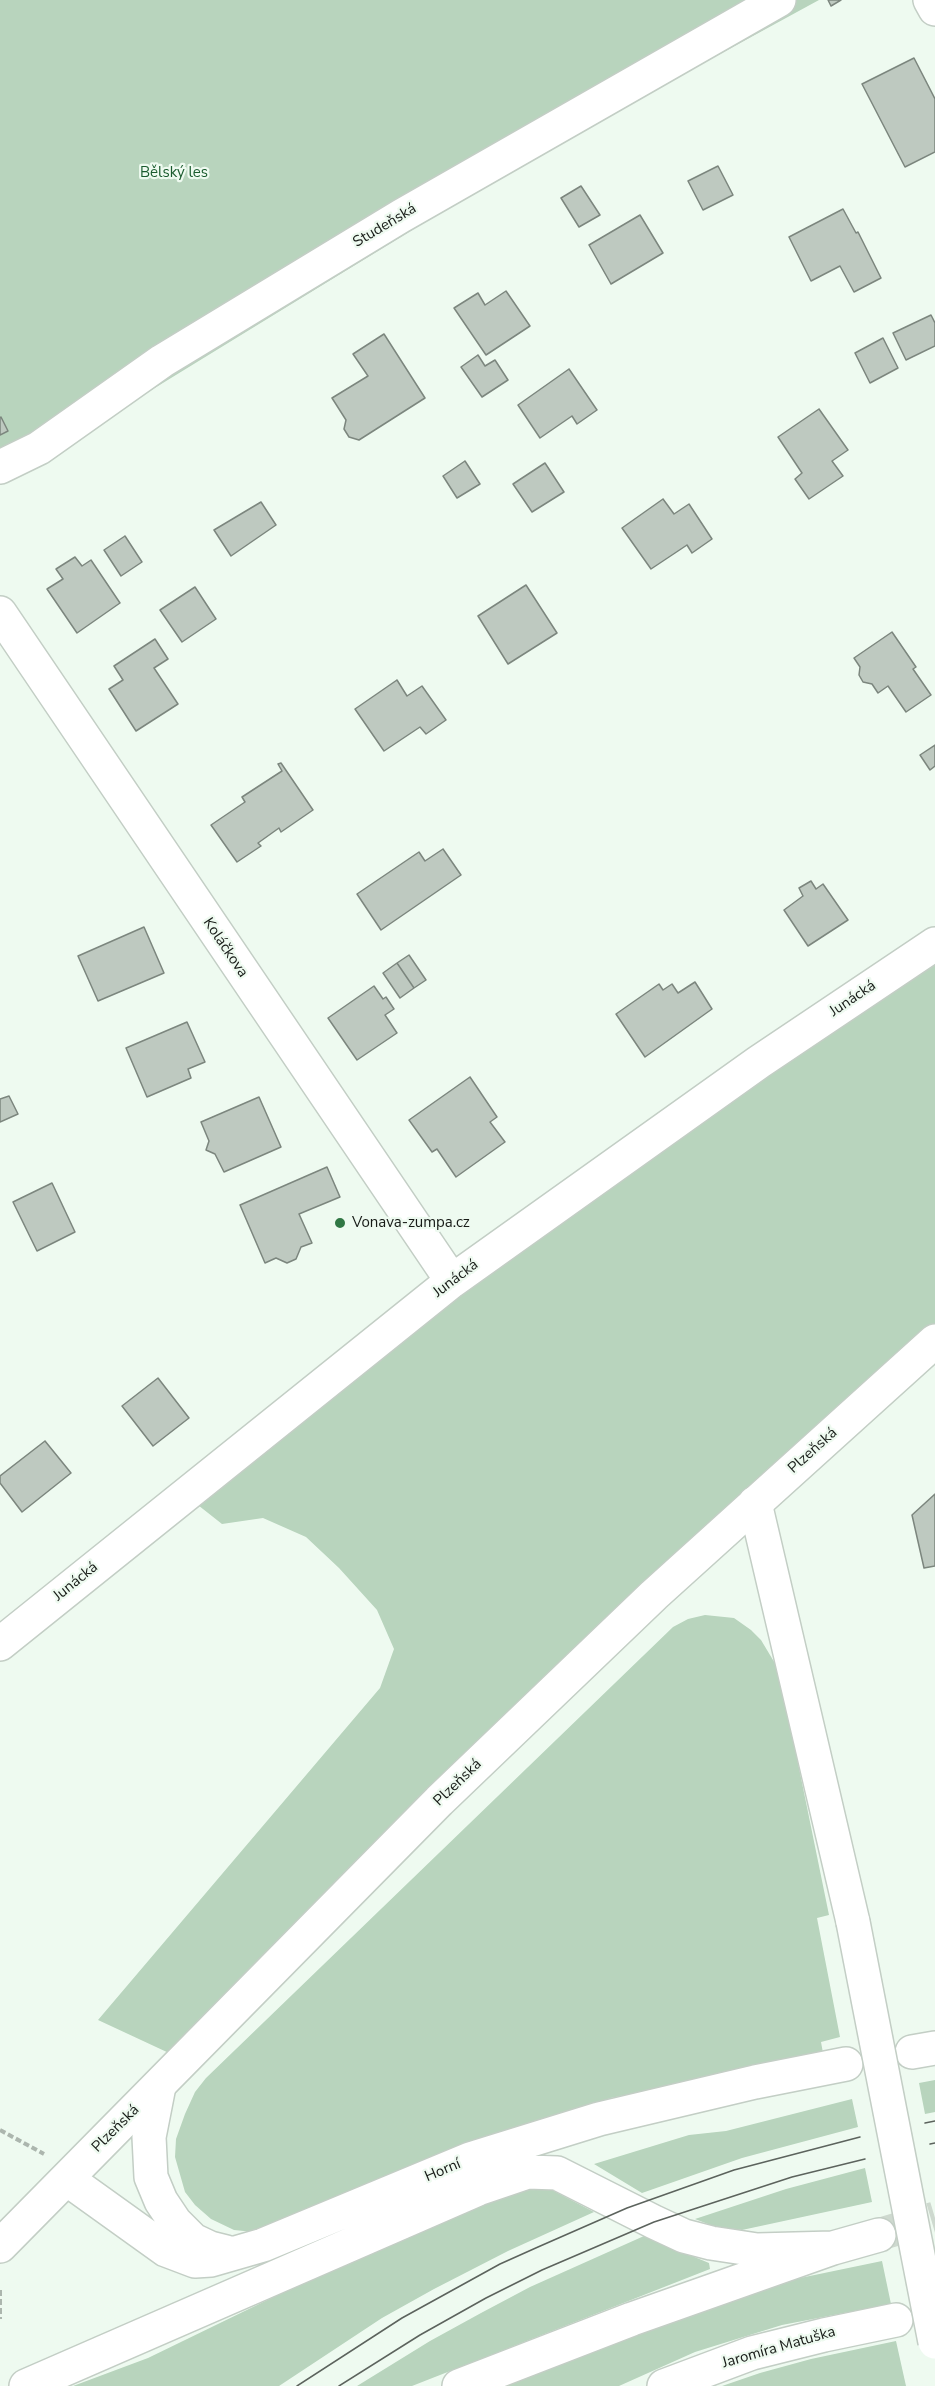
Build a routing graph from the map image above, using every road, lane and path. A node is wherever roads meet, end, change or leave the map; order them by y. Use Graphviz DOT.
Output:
graph roads {
  1 [pos="779,0"];
  2 [pos="930,0"];
  3 [pos="935,9"];
  4 [pos="0,467"];
  5 [pos="0,614"];
  6 [pos="935,944"];
  7 [pos="452,1281"];
  8 [pos="935,1341"];
  9 [pos="755,1503"];
  10 [pos="0,1644"];
  11 [pos="846,2064"];
  12 [pos="159,2086"];
  13 [pos="0,2130"];
  14 [pos="45,2155"];
  15 [pos="67,2179"];
  16 [pos="879,2235"];
  17 [pos="0,2246"];
  18 [pos="833,2248"];
  19 [pos="236,2254"];
  20 [pos="0,2290"];
  21 [pos="0,2319"];
  22 [pos="896,2320"];
  23 [pos="935,2342"];
  24 [pos="26,2386"];
  25 [pos="459,2386"];
  26 [pos="664,2386"];
  1 -- 4 [label="street, Studeňská"];
  2 -- 3 [label="street"];
  5 -- 7 [label="street, Koláčkova"];
  6 -- 7 [label="street, Junácká"];
  7 -- 10 [label="street, Junácká"];
  8 -- 9 [label="street, Plzeňská"];
  9 -- 12 [label="street, Plzeňská"];
  9 -- 23 [label="street, bridge"];
  11 -- 19 [label="street, Horní"];
  12 -- 15 [label="street, Plzeňská"];
  12 -- 19 [label="street"];
  13 -- 14 [label="path"];
  15 -- 17 [label="street, Plzeňská"];
  15 -- 19 [label="street, Horní"];
  16 -- 18 [label="street"];
  18 -- 24 [label="street"];
  18 -- 25 [label="street"];
  20 -- 21 [label="path"];
  22 -- 26 [label="street, Jaromíra Matuška"];
}
